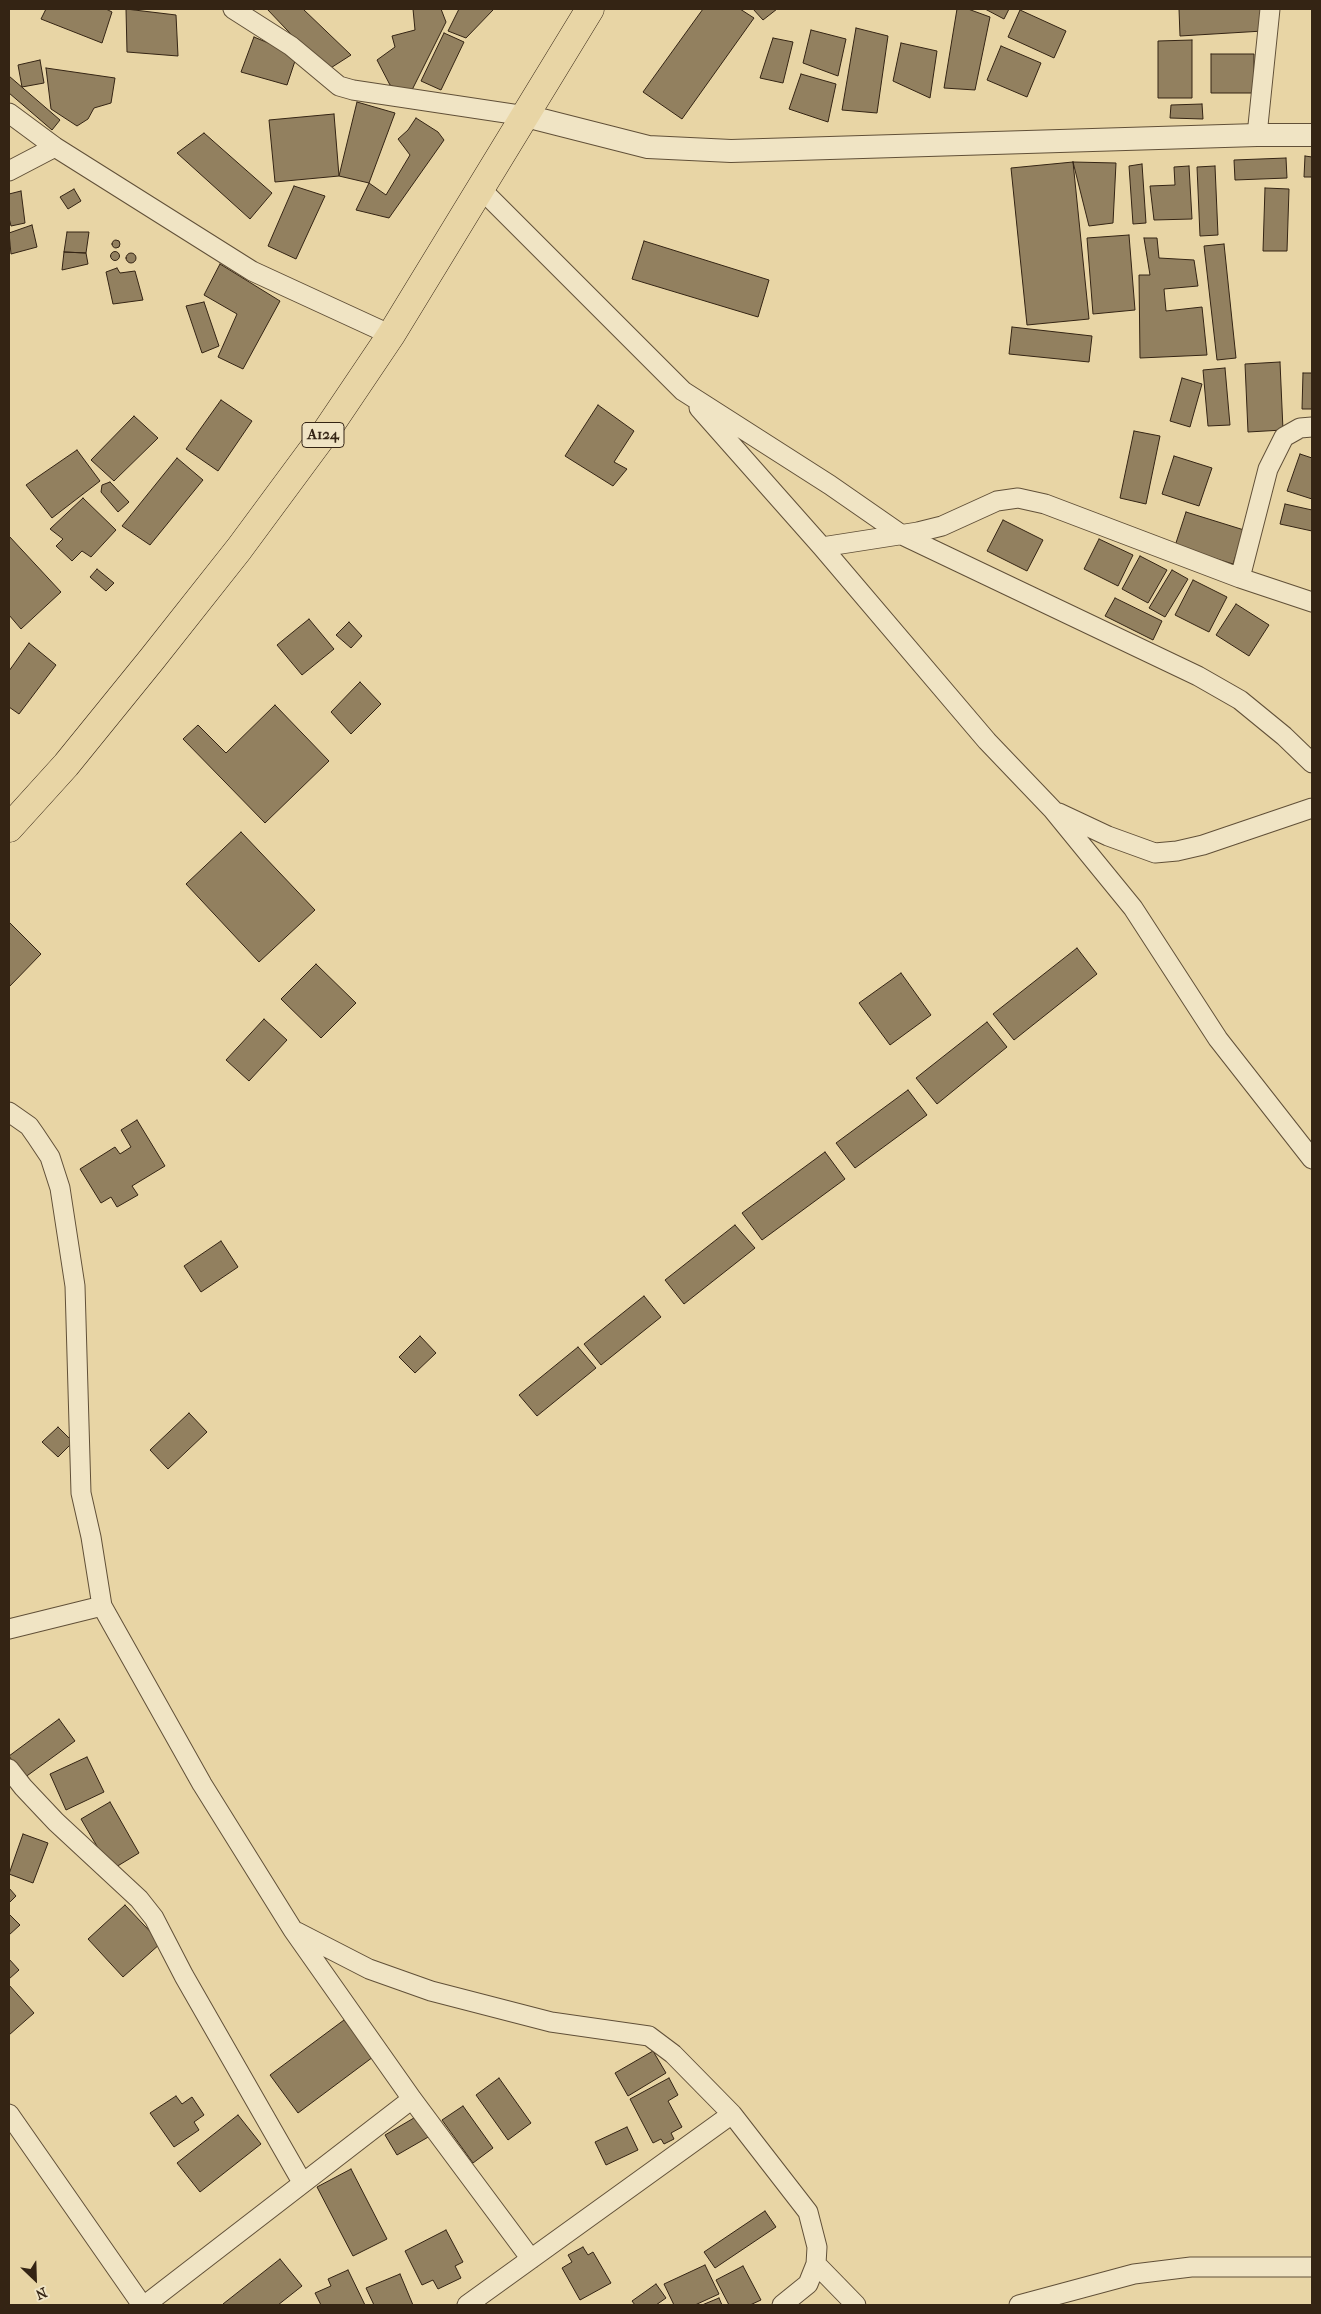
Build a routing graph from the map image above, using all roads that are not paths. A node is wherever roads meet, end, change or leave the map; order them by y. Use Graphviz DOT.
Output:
graph roads {
  1 [pos="233,9"];
  2 [pos="590,9"];
  3 [pos="1270,9"];
  4 [pos="9,113"];
  5 [pos="526,116"];
  6 [pos="1257,135"];
  7 [pos="1312,135"];
  8 [pos="55,147"];
  9 [pos="9,171"];
  10 [pos="481,189"];
  11 [pos="391,335"];
  12 [pos="683,391"];
  13 [pos="1312,427"];
  14 [pos="902,534"];
  15 [pos="822,547"];
  16 [pos="1240,578"];
  17 [pos="1312,602"];
  18 [pos="1312,763"];
  19 [pos="1312,808"];
  20 [pos="1054,810"];
  21 [pos="9,828"];
  22 [pos="9,1112"];
  23 [pos="1312,1159"];
  24 [pos="102,1606"];
  25 [pos="9,1629"];
  26 [pos="9,1769"];
  27 [pos="293,1930"];
  28 [pos="412,2099"];
  29 [pos="9,2114"];
  30 [pos="732,2114"];
  31 [pos="302,2182"];
  32 [pos="531,2259"];
  33 [pos="816,2264"];
  34 [pos="1312,2267"];
  35 [pos="144,2305"];
  36 [pos="467,2305"];
  37 [pos="782,2305"];
  38 [pos="856,2305"];
  39 [pos="1019,2305"];
  1 -- 5 [label="street"];
  2 -- 5 [label="highway, A124"];
  3 -- 6 [label="street"];
  4 -- 8 [label="street"];
  5 -- 6 [label="street"];
  5 -- 10 [label="highway, A124"];
  6 -- 7 [label="street"];
  8 -- 9 [label="street"];
  8 -- 11 [label="street"];
  10 -- 11 [label="highway, A124"];
  10 -- 12 [label="street"];
  11 -- 21 [label="highway, A124"];
  12 -- 14 [label="street"];
  12 -- 15 [label="street"];
  13 -- 16 [label="street"];
  14 -- 15 [label="street"];
  14 -- 16 [label="street"];
  14 -- 18 [label="street"];
  15 -- 20 [label="street"];
  16 -- 17 [label="street"];
  19 -- 20 [label="street"];
  20 -- 23 [label="street"];
  22 -- 24 [label="street"];
  24 -- 25 [label="street"];
  24 -- 27 [label="street"];
  26 -- 31 [label="street"];
  27 -- 28 [label="street"];
  27 -- 30 [label="street"];
  28 -- 31 [label="street"];
  28 -- 32 [label="street"];
  29 -- 35 [label="street"];
  30 -- 32 [label="street"];
  30 -- 33 [label="street"];
  31 -- 35 [label="street"];
  32 -- 36 [label="street"];
  33 -- 37 [label="street"];
  33 -- 38 [label="street"];
  34 -- 39 [label="street"];
}
